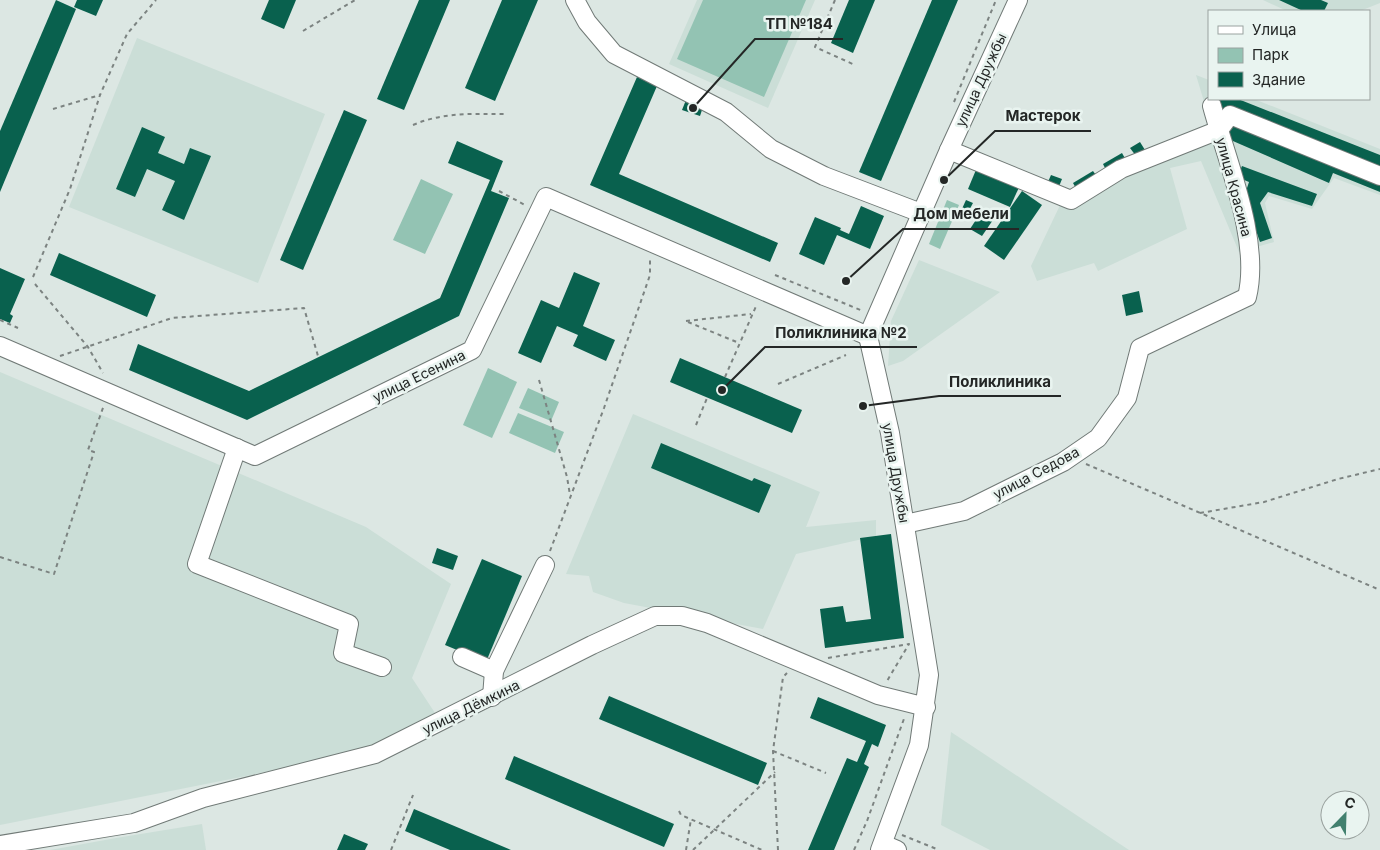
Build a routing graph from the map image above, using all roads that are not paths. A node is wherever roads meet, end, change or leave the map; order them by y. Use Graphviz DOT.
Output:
graph roads {
  1 [pos="575,0"];
  2 [pos="1018,0"];
  3 [pos="1212,106"];
  4 [pos="1219,130"];
  5 [pos="949,150"];
  6 [pos="1380,176"];
  7 [pos="921,213"];
  8 [pos="1247,297"];
  9 [pos="868,336"];
  10 [pos="2,352"];
  11 [pos="237,448"];
  12 [pos="906,524"];
  13 [pos="545,565"];
  14 [pos="462,657"];
  15 [pos="382,668"];
  16 [pos="494,671"];
  17 [pos="492,697"];
  18 [pos="926,707"];
  19 [pos="887,843"];
  20 [pos="0,844"];
  1 -- 7 [label="street"];
  2 -- 5 [label="street, улица Дружбы"];
  3 -- 4 [label="street, улица Красина"];
  4 -- 5 [label="street"];
  4 -- 6 [label="street"];
  4 -- 8 [label="street, улица Красина"];
  5 -- 7 [label="street, улица Дружбы"];
  7 -- 9 [label="street, улица Дружбы"];
  8 -- 12 [label="street, улица Седова"];
  9 -- 11 [label="street, улица Есенина"];
  9 -- 12 [label="street, улица Дружбы"];
  10 -- 11 [label="street, улица Есенина"];
  11 -- 15 [label="street"];
  12 -- 18 [label="street, улица Дружбы"];
  13 -- 16 [label="street"];
  14 -- 16 [label="street"];
  16 -- 17 [label="street"];
  17 -- 18 [label="street, улица Дёмкина"];
  17 -- 20 [label="street, улица Дёмкина"];
  18 -- 19 [label="street, улица Дружбы"];
}
